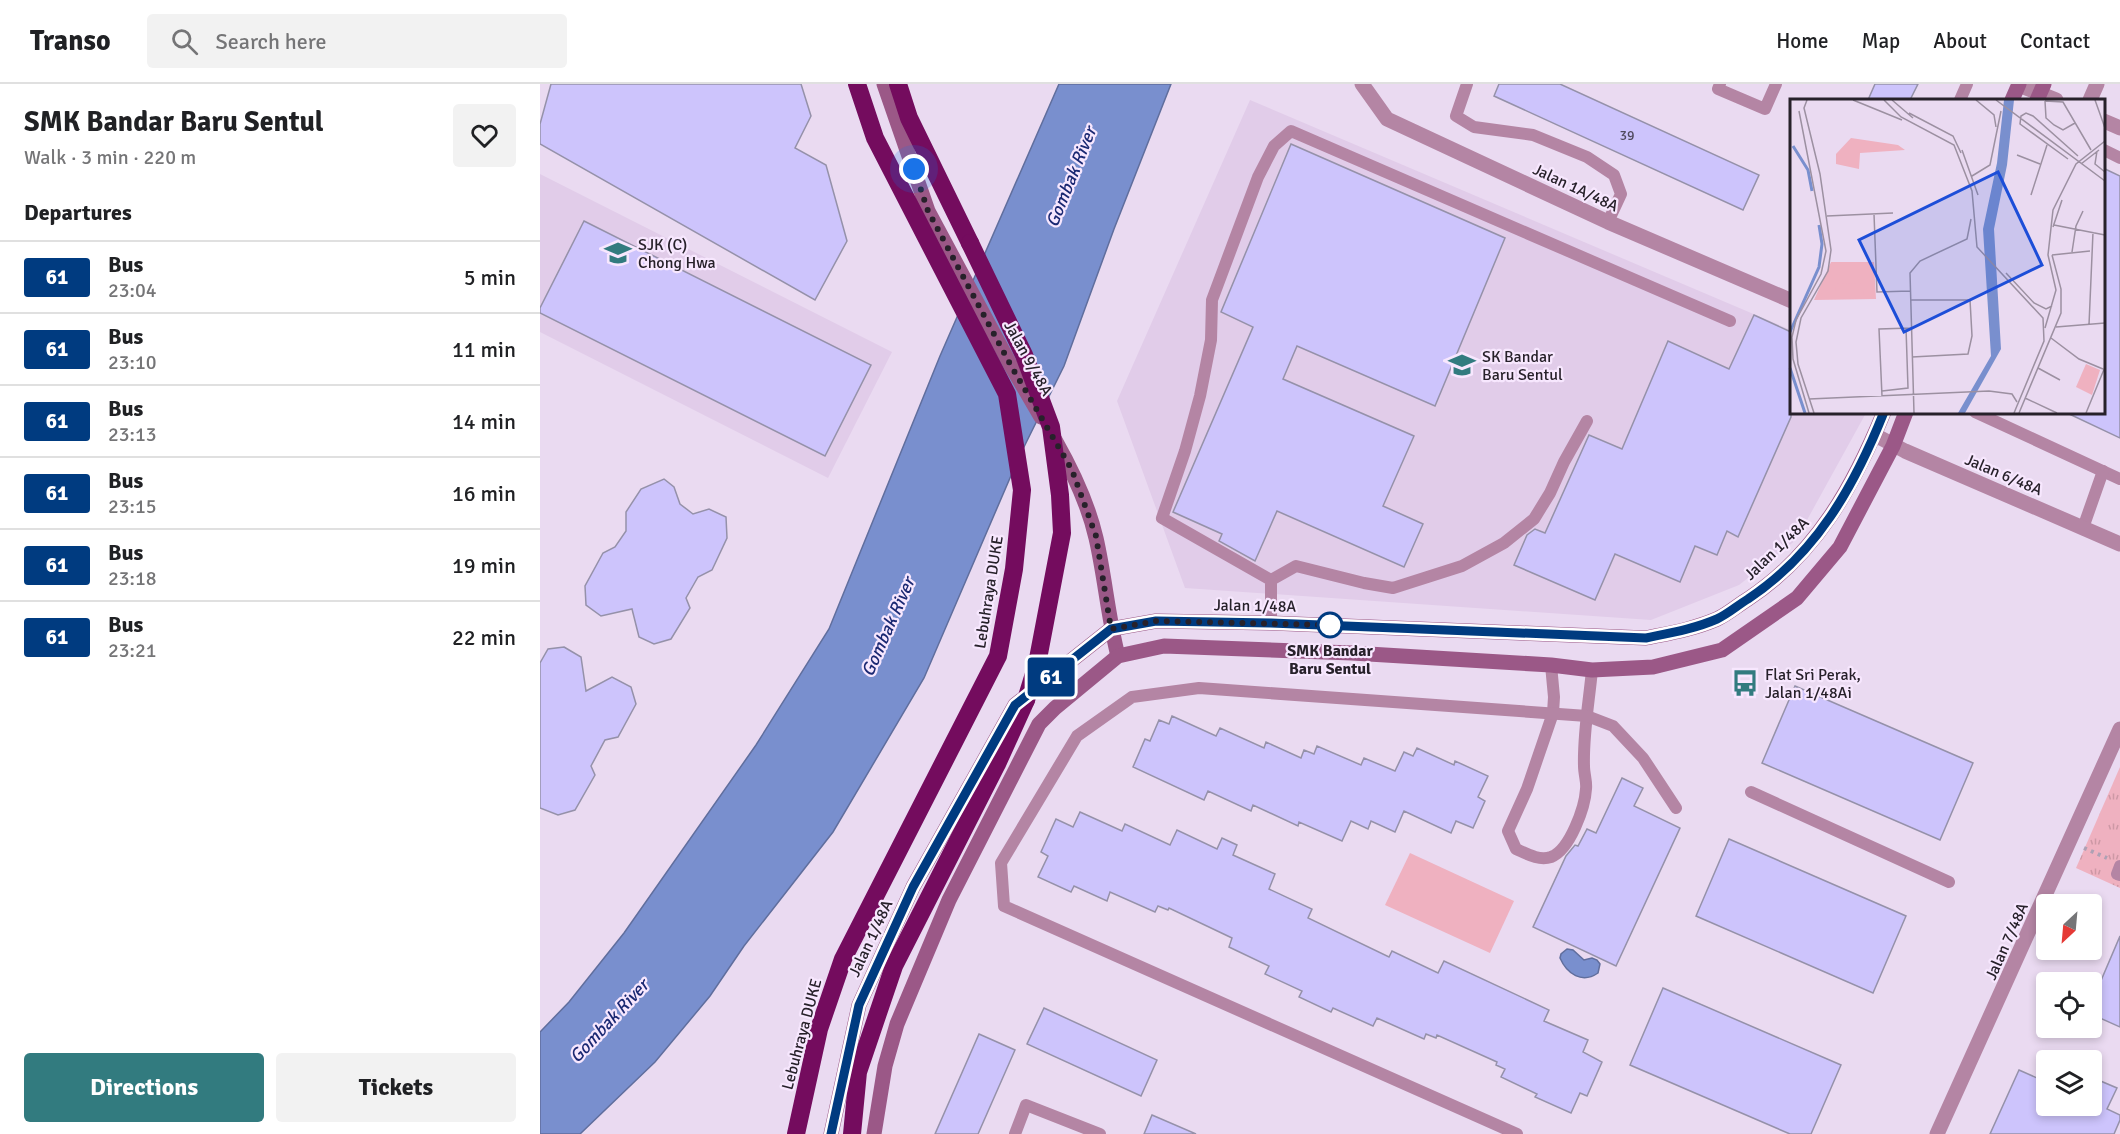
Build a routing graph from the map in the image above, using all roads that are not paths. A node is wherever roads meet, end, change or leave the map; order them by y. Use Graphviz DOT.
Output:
graph roads {
  1 [pos="857,84"];
  2 [pos="884,84"];
  3 [pos="898,84"];
  4 [pos="1362,84"];
  5 [pos="1467,84"];
  6 [pos="1720,84"];
  7 [pos="1776,84"];
  8 [pos="1967,84"];
  9 [pos="2019,84"];
  10 [pos="2097,84"];
  11 [pos="2040,93"];
  12 [pos="1960,99"];
  13 [pos="2012,99"];
  14 [pos="2090,99"];
  15 [pos="2105,122"];
  16 [pos="2120,128"];
  17 [pos="2105,151"];
  18 [pos="2120,158"];
  19 [pos="1608,222"];
  20 [pos="1790,301"];
  21 [pos="1730,321"];
  22 [pos="1883,414"];
  23 [pos="1905,414"];
  24 [pos="1979,414"];
  25 [pos="1587,421"];
  26 [pos="1875,435"];
  27 [pos="1893,446"];
  28 [pos="2103,471"];
  29 [pos="2120,479"];
  30 [pos="2083,528"];
  31 [pos="2120,544"];
  32 [pos="1271,580"];
  33 [pos="1271,623"];
  34 [pos="1111,629"];
  35 [pos="1118,656"];
  36 [pos="1551,665"];
  37 [pos="1592,670"];
  38 [pos="1552,713"];
  39 [pos="1587,716"];
  40 [pos="2120,729"];
  41 [pos="1751,792"];
  42 [pos="1676,808"];
  43 [pos="2115,862"];
  44 [pos="2120,875"];
  45 [pos="1949,882"];
  46 [pos="796,1134"];
  47 [pos="831,1134"];
  48 [pos="852,1134"];
  49 [pos="874,1134"];
  50 [pos="1015,1134"];
  51 [pos="1100,1134"];
  52 [pos="1517,1134"];
  53 [pos="1937,1134"];
  1 -- 46 [label="highway, Lebuhraya DUKE"];
  2 -- 34 [label="main road, Jalan 9/48A, bridge"];
  3 -- 48 [label="highway, bridge"];
  4 -- 19 [label="street, Jalan 1A/48A"];
  5 -- 19 [label="lane"];
  6 -- 7 [label="lane"];
  8 -- 12 [label="lane"];
  9 -- 11 [label="street"];
  9 -- 13 [label="main road"];
  10 -- 14 [label="street"];
  15 -- 16 [label="street"];
  17 -- 18 [label="lane"];
  19 -- 20 [label="street, Jalan 1A/48A"];
  21 -- 32 [label="lane"];
  22 -- 26 [label="main road, Jalan 1/48A"];
  23 -- 27 [label="main road"];
  24 -- 28 [label="lane"];
  25 -- 32 [label="lane"];
  26 -- 27 [label="street, Jalan 6/48A"];
  26 -- 33 [label="main road, Jalan 1/48A"];
  27 -- 30 [label="street, Jalan 6/48A"];
  27 -- 37 [label="main road"];
  28 -- 29 [label="lane"];
  28 -- 30 [label="lane"];
  30 -- 31 [label="street, Jalan 6/48A"];
  32 -- 33 [label="lane"];
  33 -- 34 [label="main road, Jalan 1/48A"];
  34 -- 35 [label="main road, Jalan 9/48A"];
  34 -- 47 [label="main road, Jalan 1/48A"];
  35 -- 36 [label="main road"];
  35 -- 49 [label="main road"];
  36 -- 37 [label="main road"];
  36 -- 38 [label="lane"];
  37 -- 39 [label="lane"];
  38 -- 39 [label="lane"];
  38 -- 39 [label="lane"];
  38 -- 52 [label="lane"];
  39 -- 42 [label="lane"];
  40 -- 53 [label="street, Jalan 7/48A"];
  41 -- 45 [label="lane"];
  43 -- 44 [label="lane"];
  50 -- 51 [label="lane"];
}
